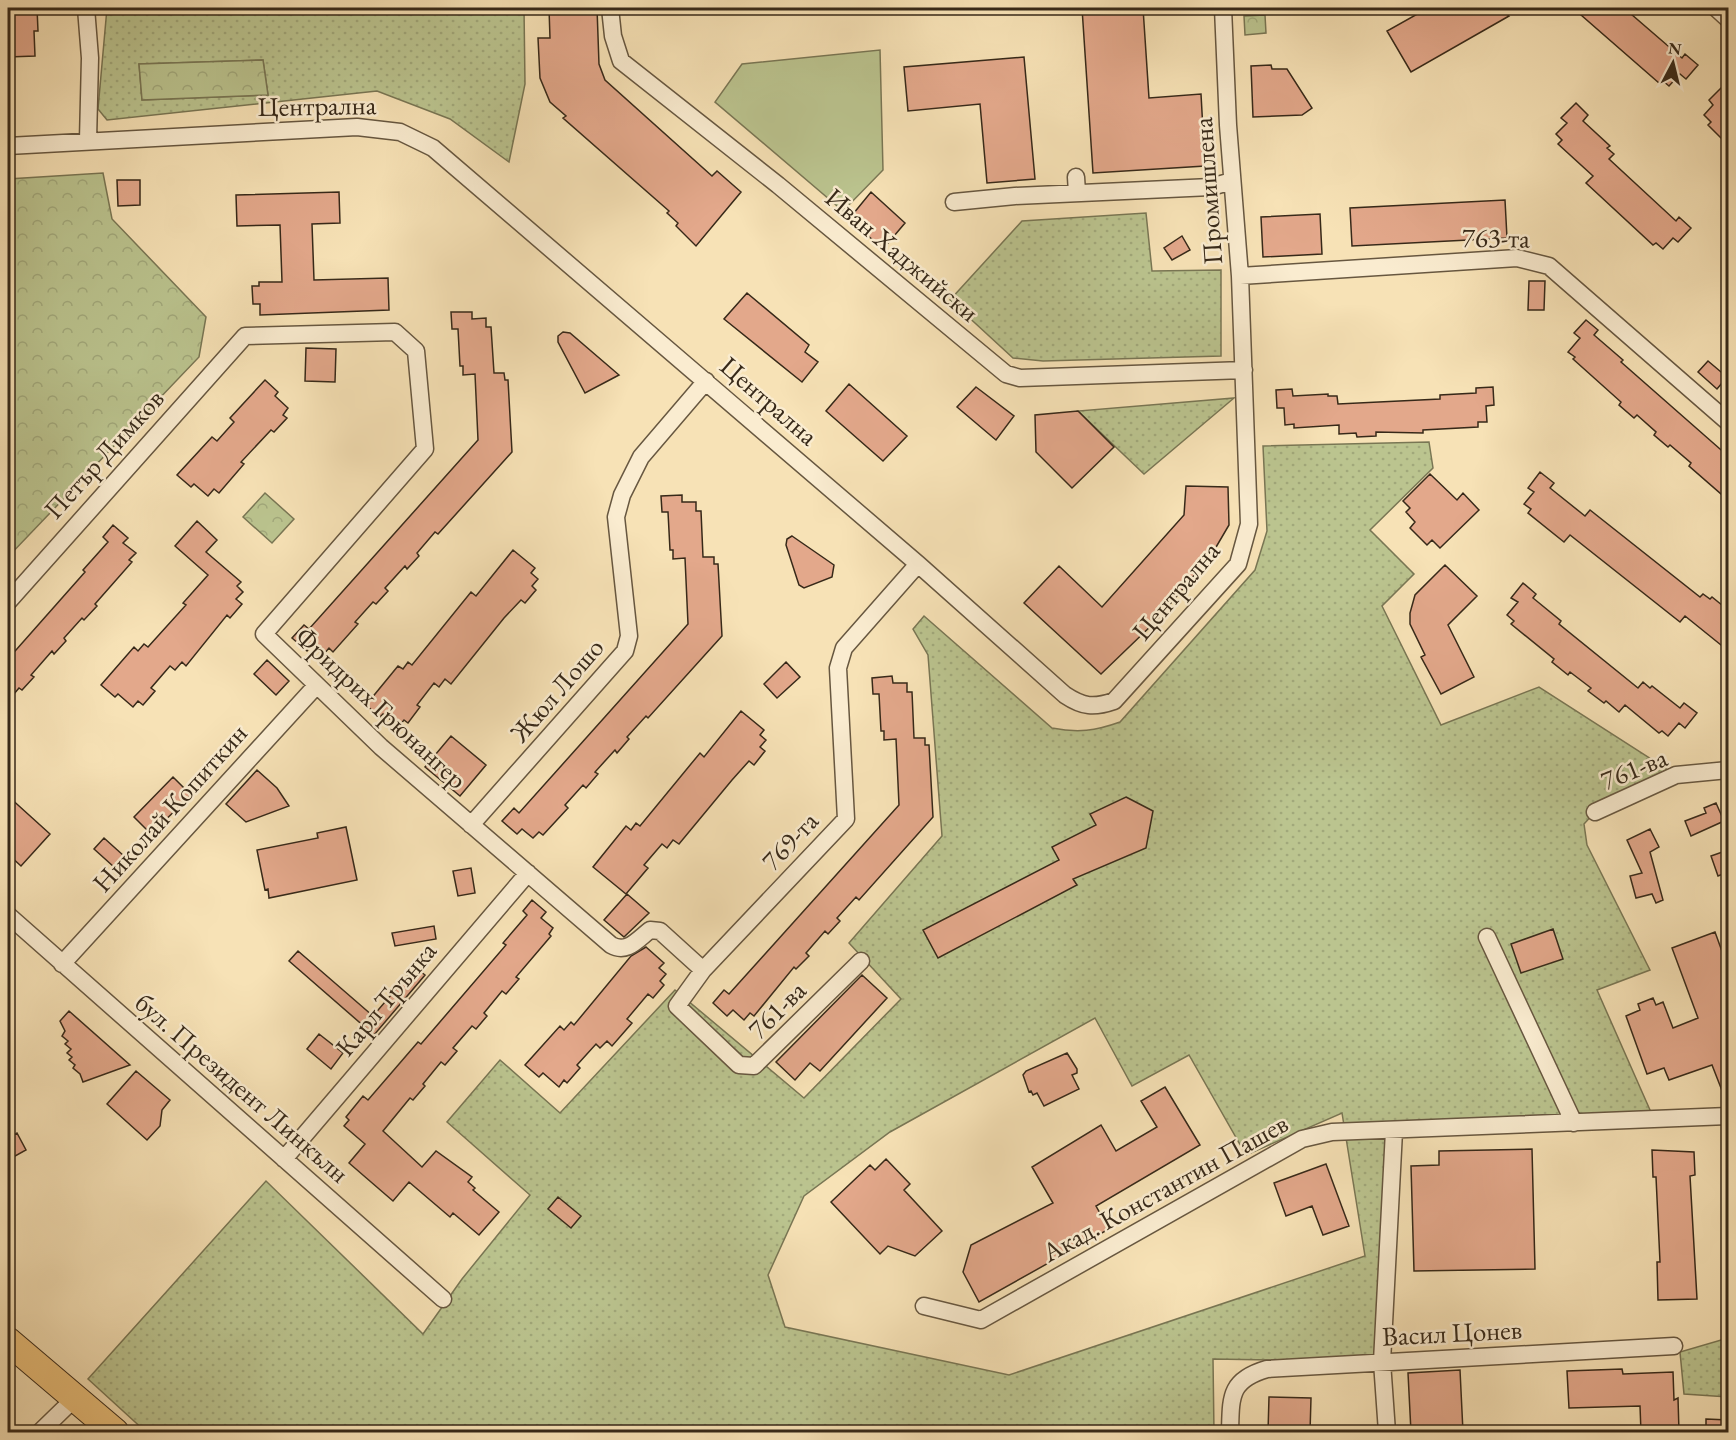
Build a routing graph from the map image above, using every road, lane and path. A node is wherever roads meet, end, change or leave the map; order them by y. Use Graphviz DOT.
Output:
graph roads {
  1 [pos="86,8"];
  2 [pos="610,8"];
  3 [pos="1223,8"];
  4 [pos="1716,8"];
  5 [pos="1728,19"];
  6 [pos="88,140"];
  7 [pos="8,146"];
  8 [pos="1232,181"];
  9 [pos="954,202"];
  10 [pos="1240,276"];
  11 [pos="416,351"];
  12 [pos="1244,370"];
  13 [pos="706,381"];
  14 [pos="1728,422"];
  15 [pos="918,564"];
  16 [pos="8,602"];
  17 [pos="315,687"];
  18 [pos="1728,770"];
  19 [pos="1594,812"];
  20 [pos="471,825"];
  21 [pos="528,873"];
  22 [pos="8,915"];
  23 [pos="1486,937"];
  24 [pos="861,961"];
  25 [pos="62,964"];
  26 [pos="703,970"];
  27 [pos="1728,1116"];
  28 [pos="1574,1122"];
  29 [pos="1394,1131"];
  30 [pos="284,1159"];
  31 [pos="443,1299"];
  32 [pos="924,1306"];
  33 [pos="8,1341"];
  34 [pos="1674,1347"];
  35 [pos="1382,1362"];
  36 [pos="75,1398"];
  37 [pos="39,1432"];
  38 [pos="115,1432"];
  39 [pos="1230,1432"];
  40 [pos="1387,1432"];
  1 -- 6 [label="street"];
  2 -- 12 [label="street, Иван Хаджийски"];
  3 -- 8 [label="street, Промишлена"];
  4 -- 5 [label="street"];
  6 -- 7 [label="street, Централна"];
  6 -- 13 [label="street, Централна"];
  8 -- 9 [label="street"];
  8 -- 10 [label="street, Промишлена"];
  10 -- 12 [label="street, Промишлена"];
  10 -- 14 [label="street, 763-та"];
  11 -- 16 [label="street, Петър Димков"];
  11 -- 17 [label="street, Фридрих Грюнангер"];
  12 -- 15 [label="street, Централна"];
  13 -- 15 [label="street, Централна"];
  13 -- 20 [label="street, Жюл Лошо"];
  15 -- 26 [label="street, 769-та"];
  17 -- 20 [label="street, Фридрих Грюнангер"];
  17 -- 25 [label="street, Николай Копиткин"];
  18 -- 19 [label="street, 761-ва"];
  20 -- 21 [label="street, Фридрих Грюнангер"];
  21 -- 26 [label="street, Фридрих Грюнангер"];
  21 -- 30 [label="street, Карл Трънка"];
  22 -- 25 [label="street, бул. Президент Линкълн"];
  23 -- 28 [label="street"];
  24 -- 26 [label="street, 761-ва"];
  25 -- 30 [label="street, бул. Президент Линкълн"];
  27 -- 28 [label="street, Акад. Константин Пашев"];
  28 -- 29 [label="street, Акад. Константин Пашев"];
  29 -- 32 [label="street, Акад. Константин Пашев"];
  29 -- 35 [label="street"];
  30 -- 31 [label="street, бул. Президент Линкълн"];
  33 -- 36 [label="highway"];
  34 -- 35 [label="street, Васил Цонев"];
  35 -- 39 [label="street, Васил Цонев"];
  35 -- 40 [label="street"];
  36 -- 37 [label="street"];
  36 -- 38 [label="highway"];
}
